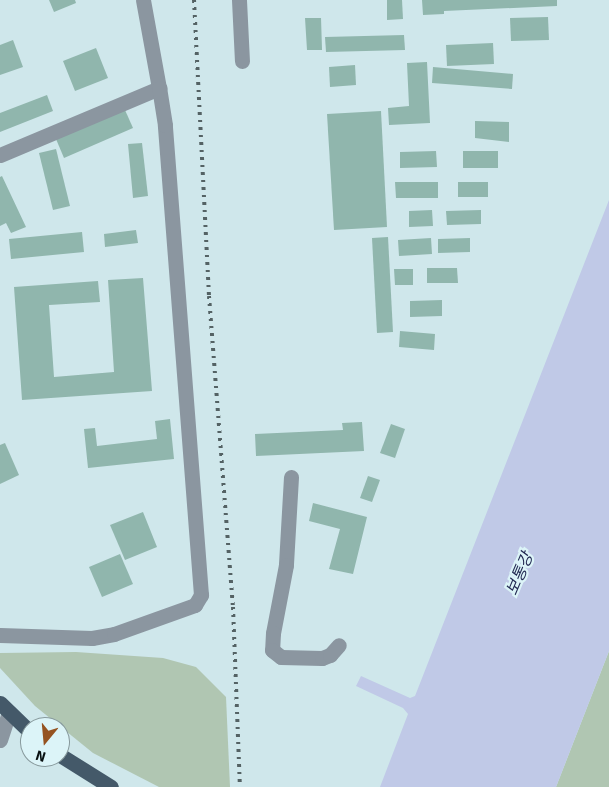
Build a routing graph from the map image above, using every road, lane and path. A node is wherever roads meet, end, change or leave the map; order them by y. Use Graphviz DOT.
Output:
graph roads {
  1 [pos="143,0"];
  2 [pos="238,0"];
  3 [pos="242,61"];
  4 [pos="159,88"];
  5 [pos="0,155"];
  6 [pos="291,477"];
  7 [pos="0,635"];
  8 [pos="339,645"];
  9 [pos="4,708"];
  10 [pos="20,723"];
  11 [pos="0,740"];
  12 [pos="70,761"];
  13 [pos="112,787"];
  1 -- 4 [label="street"];
  2 -- 3 [label="street"];
  4 -- 5 [label="street"];
  4 -- 7 [label="street"];
  6 -- 8 [label="street"];
  9 -- 10 [label="main road"];
  9 -- 11 [label="street"];
  12 -- 13 [label="main road"];
}
